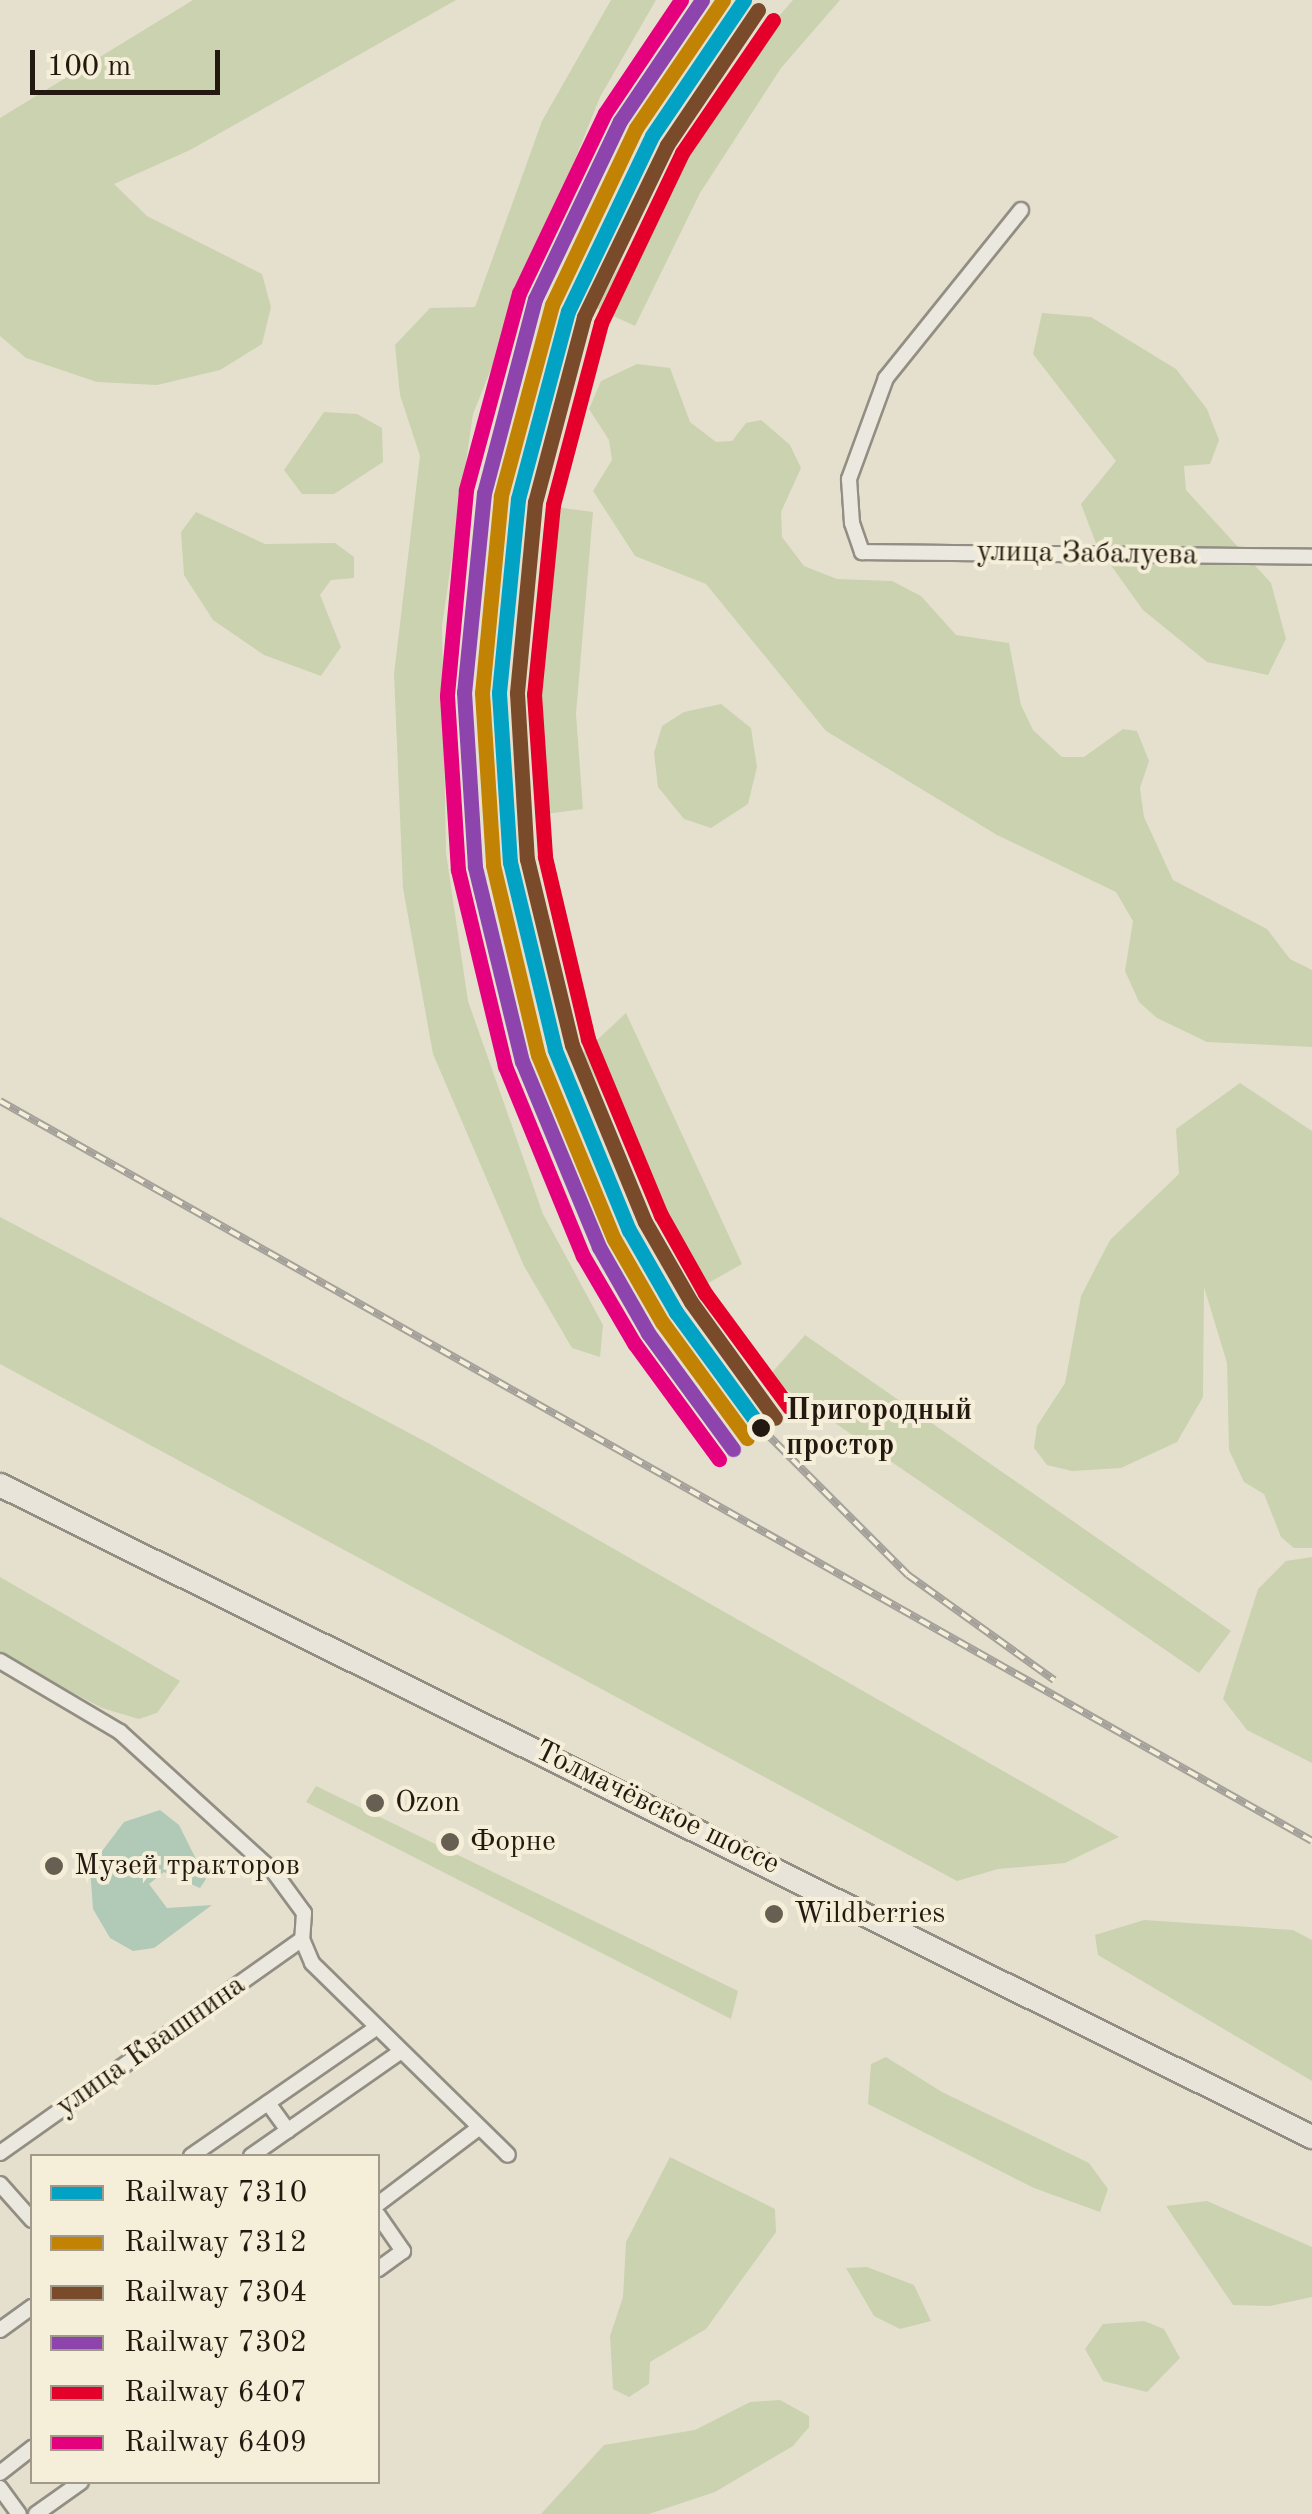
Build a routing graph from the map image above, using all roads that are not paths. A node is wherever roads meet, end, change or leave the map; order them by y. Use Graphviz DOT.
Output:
graph roads {
  1 [pos="1021,210"];
  2 [pos="1312,557"];
  3 [pos="0,1485"];
  4 [pos="0,1661"];
  5 [pos="302,1939"];
  6 [pos="376,2028"];
  7 [pos="400,2052"];
  8 [pos="268,2103"];
  9 [pos="476,2130"];
  10 [pos="288,2131"];
  11 [pos="1312,2136"];
  12 [pos="0,2153"];
  13 [pos="194,2154"];
  14 [pos="254,2154"];
  15 [pos="508,2155"];
  16 [pos="0,2184"];
  17 [pos="380,2202"];
  18 [pos="30,2218"];
  19 [pos="380,2219"];
  20 [pos="380,2268"];
  21 [pos="30,2308"];
  22 [pos="0,2330"];
  23 [pos="30,2450"];
  24 [pos="0,2472"];
  25 [pos="78,2484"];
  26 [pos="0,2488"];
  27 [pos="18,2514"];
  28 [pos="36,2514"];
  1 -- 2 [label="street, улица Забалуева"];
  3 -- 11 [label="main road, Толмачёвское шоссе"];
  4 -- 5 [label="street"];
  5 -- 6 [label="street"];
  5 -- 12 [label="street, улица Квашнина"];
  6 -- 7 [label="street"];
  6 -- 8 [label="street"];
  7 -- 9 [label="street"];
  7 -- 10 [label="street"];
  8 -- 10 [label="street"];
  8 -- 13 [label="street"];
  9 -- 15 [label="street"];
  9 -- 17 [label="street"];
  10 -- 14 [label="street"];
  16 -- 18 [label="street"];
  19 -- 20 [label="street"];
  21 -- 22 [label="street"];
  23 -- 24 [label="street"];
  25 -- 28 [label="street"];
  26 -- 27 [label="street"];
}
